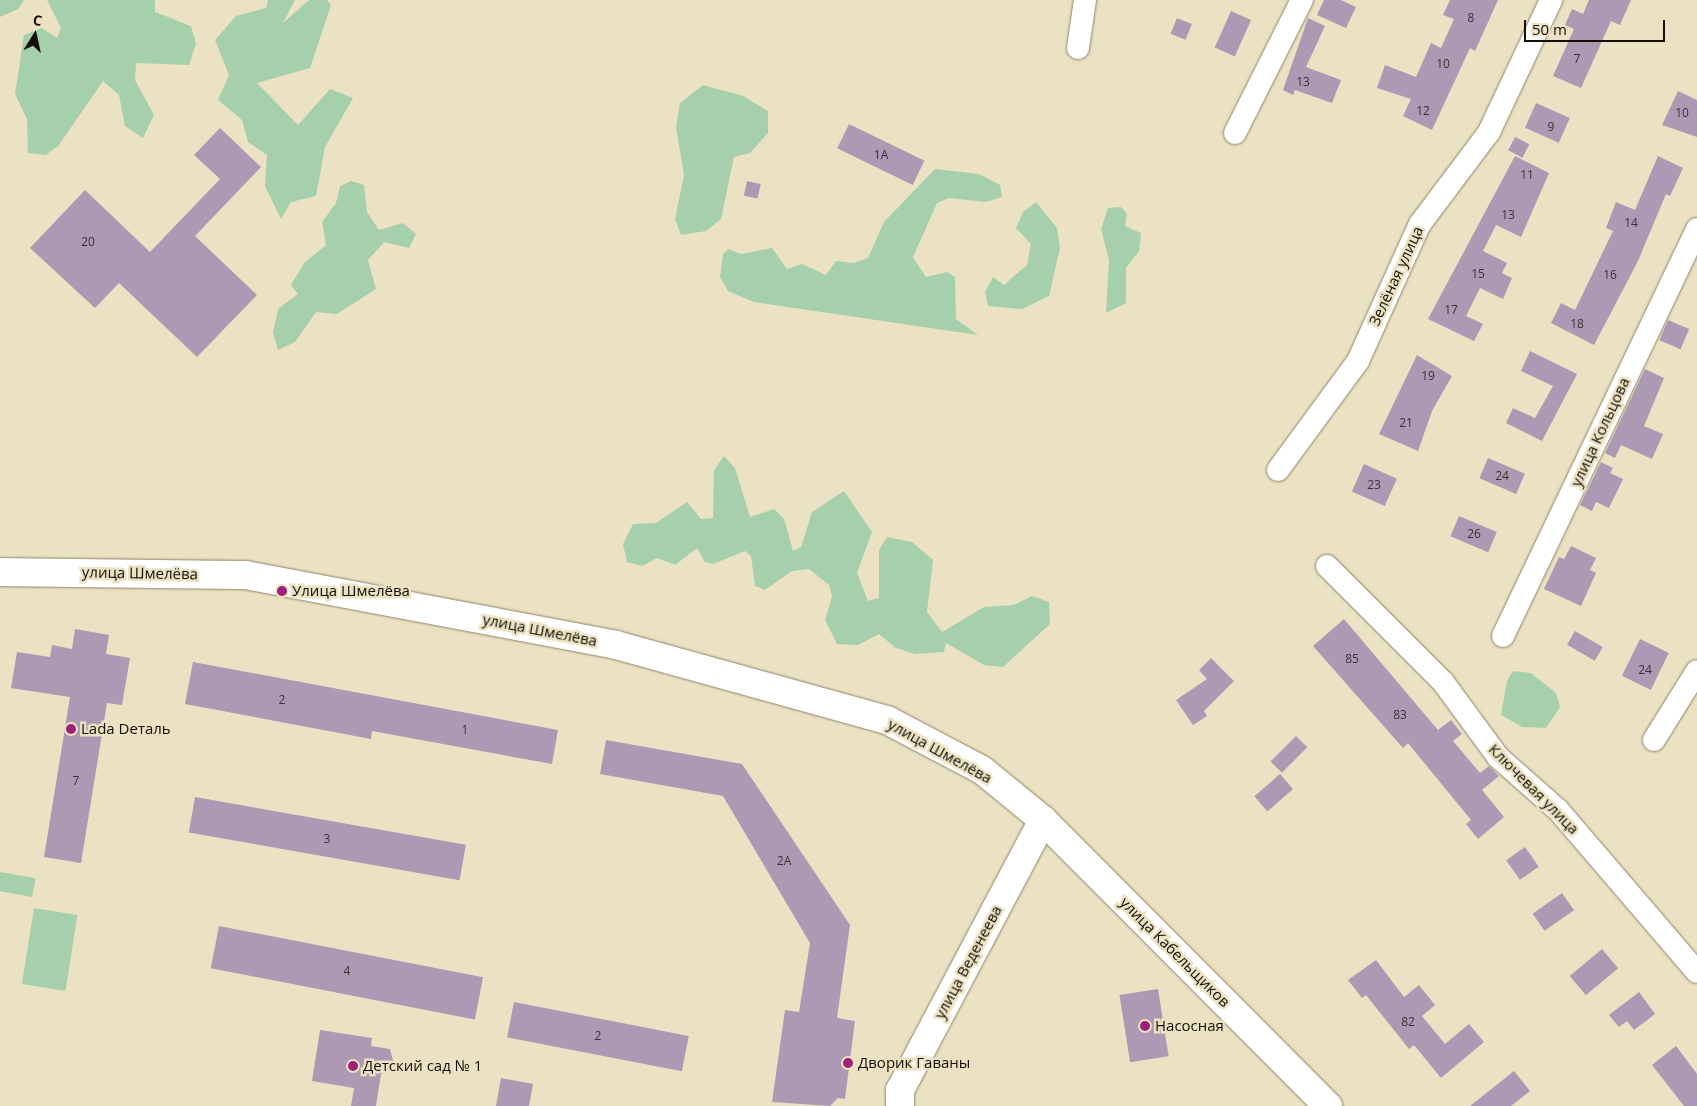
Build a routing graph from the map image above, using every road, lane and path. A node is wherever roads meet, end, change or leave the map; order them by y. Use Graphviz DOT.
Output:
graph roads {
  1 [pos="1085,0"];
  2 [pos="1302,0"];
  3 [pos="1551,0"];
  4 [pos="1078,48"];
  5 [pos="1235,133"];
  6 [pos="1697,229"];
  7 [pos="1278,470"];
  8 [pos="1327,566"];
  9 [pos="0,572"];
  10 [pos="1503,636"];
  11 [pos="1697,671"];
  12 [pos="1654,740"];
  13 [pos="1043,820"];
  14 [pos="1697,972"];
  15 [pos="900,1106"];
  16 [pos="1328,1106"];
  1 -- 4 [label="street"];
  2 -- 5 [label="street"];
  3 -- 7 [label="street, Зелёная улица"];
  6 -- 10 [label="street, улица Кольцова"];
  8 -- 14 [label="street, Ключевая улица"];
  9 -- 13 [label="main road, улица Шмелёва"];
  11 -- 12 [label="street"];
  13 -- 15 [label="main road, улица Веденеева"];
  13 -- 16 [label="main road, улица Кабельщиков"];
}
